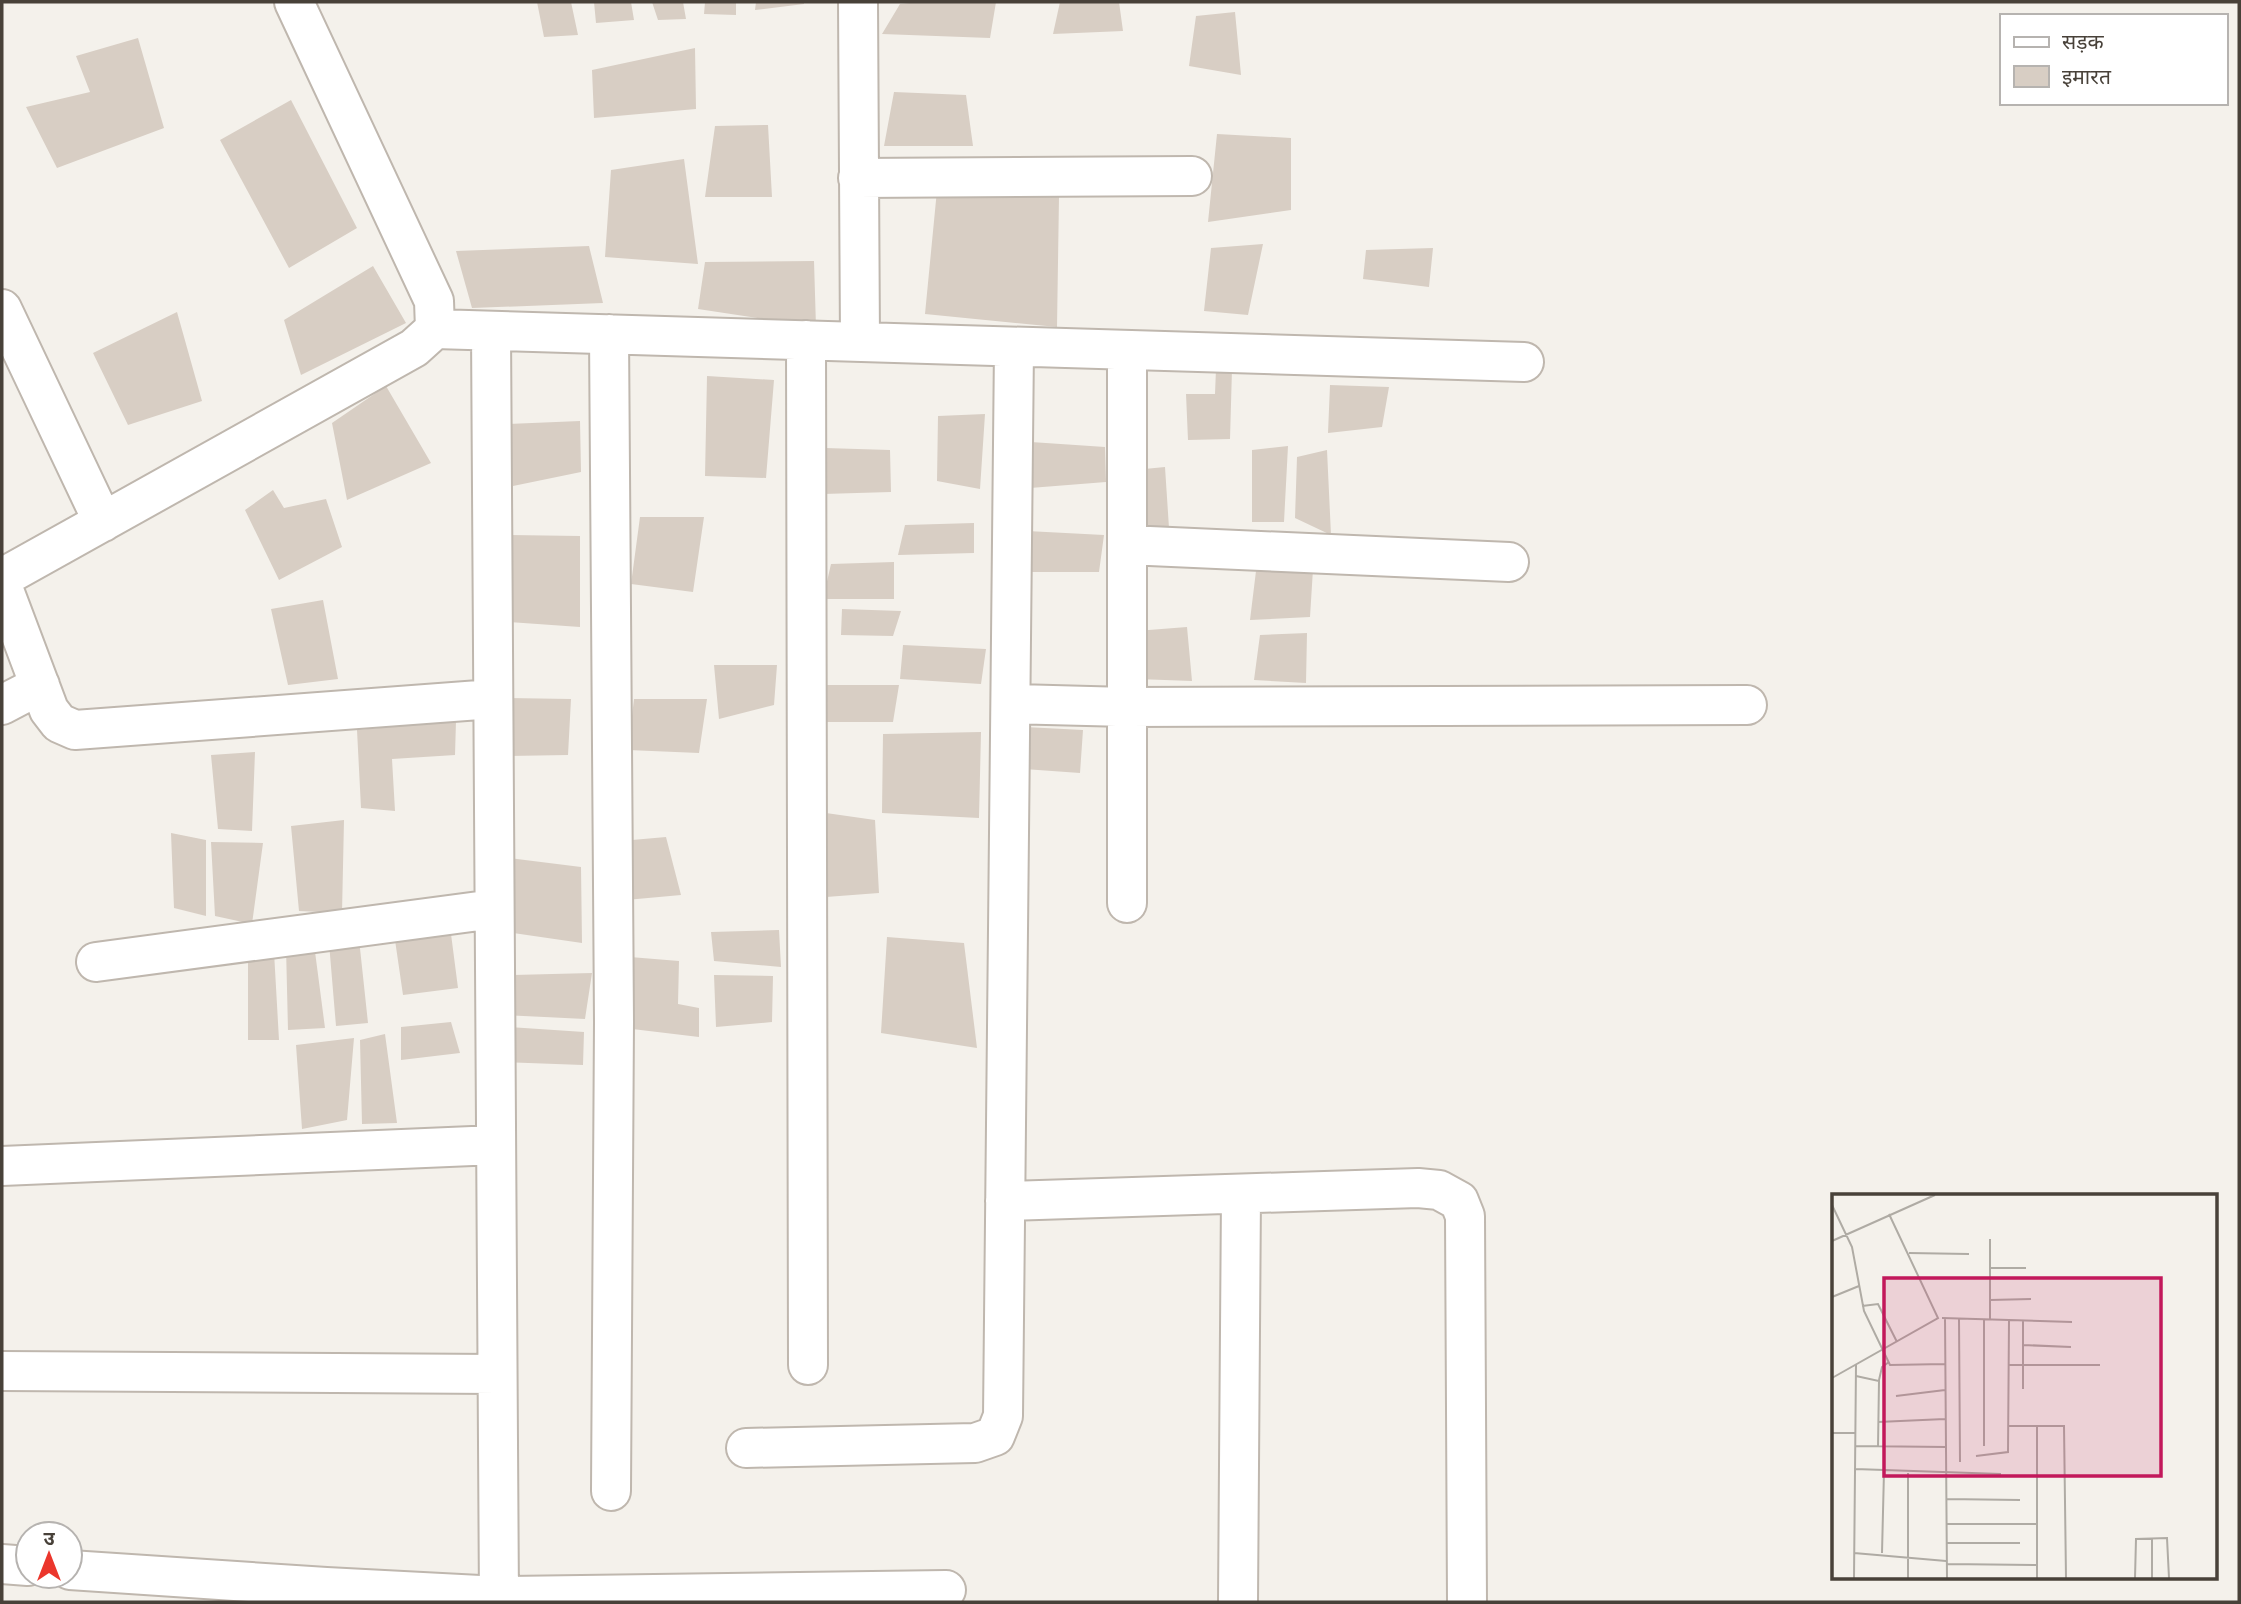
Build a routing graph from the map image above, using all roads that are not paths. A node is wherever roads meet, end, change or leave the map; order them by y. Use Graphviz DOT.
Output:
graph roads {
  1 [pos="294,2"];
  2 [pos="858,2"];
  3 [pos="1192,176"];
  4 [pos="858,178"];
  5 [pos="2,309"];
  6 [pos="435,329"];
  7 [pos="491,331"];
  8 [pos="609,334"];
  9 [pos="806,340"];
  10 [pos="860,342"];
  11 [pos="1014,346"];
  12 [pos="1127,350"];
  13 [pos="1524,362"];
  14 [pos="103,522"];
  15 [pos="1127,545"];
  16 [pos="1509,562"];
  17 [pos="2,578"];
  18 [pos="2,585"];
  19 [pos="40,685"];
  20 [pos="493,699"];
  21 [pos="1010,704"];
  22 [pos="2,705"];
  23 [pos="1747,705"];
  24 [pos="1127,707"];
  25 [pos="1127,903"];
  26 [pos="494,909"];
  27 [pos="96,962"];
  28 [pos="496,1145"];
  29 [pos="2,1166"];
  30 [pos="1241,1194"];
  31 [pos="1005,1201"];
  32 [pos="808,1364"];
  33 [pos="2,1371"];
  34 [pos="497,1374"];
  35 [pos="746,1448"];
  36 [pos="611,1491"];
  37 [pos="84,1572"];
  38 [pos="946,1590"];
  39 [pos="193,1591"];
  40 [pos="499,1599"];
  41 [pos="1238,1602"];
  42 [pos="1466,1602"];
  1 -- 6 [label="street"];
  2 -- 4 [label="street"];
  3 -- 4 [label="street"];
  4 -- 10 [label="street"];
  5 -- 14 [label="street"];
  6 -- 7 [label="street"];
  6 -- 14 [label="street"];
  7 -- 8 [label="street"];
  7 -- 20 [label="street"];
  8 -- 9 [label="street"];
  8 -- 36 [label="street"];
  9 -- 10 [label="street"];
  9 -- 32 [label="street"];
  10 -- 11 [label="street"];
  11 -- 12 [label="street"];
  11 -- 21 [label="street"];
  12 -- 13 [label="street"];
  12 -- 15 [label="street"];
  14 -- 17 [label="street"];
  15 -- 16 [label="street"];
  15 -- 24 [label="street"];
  18 -- 19 [label="street"];
  19 -- 20 [label="street"];
  19 -- 22 [label="street"];
  20 -- 26 [label="street"];
  21 -- 24 [label="street"];
  21 -- 31 [label="street"];
  23 -- 24 [label="street"];
  24 -- 25 [label="street"];
  26 -- 27 [label="street"];
  26 -- 28 [label="street"];
  28 -- 29 [label="street"];
  28 -- 34 [label="street"];
  30 -- 31 [label="street"];
  30 -- 41 [label="street"];
  30 -- 42 [label="street"];
  31 -- 35 [label="street"];
  33 -- 34 [label="street"];
  34 -- 40 [label="street"];
  37 -- 39 [label="street"];
  38 -- 40 [label="street"];
  39 -- 40 [label="street"];
}
